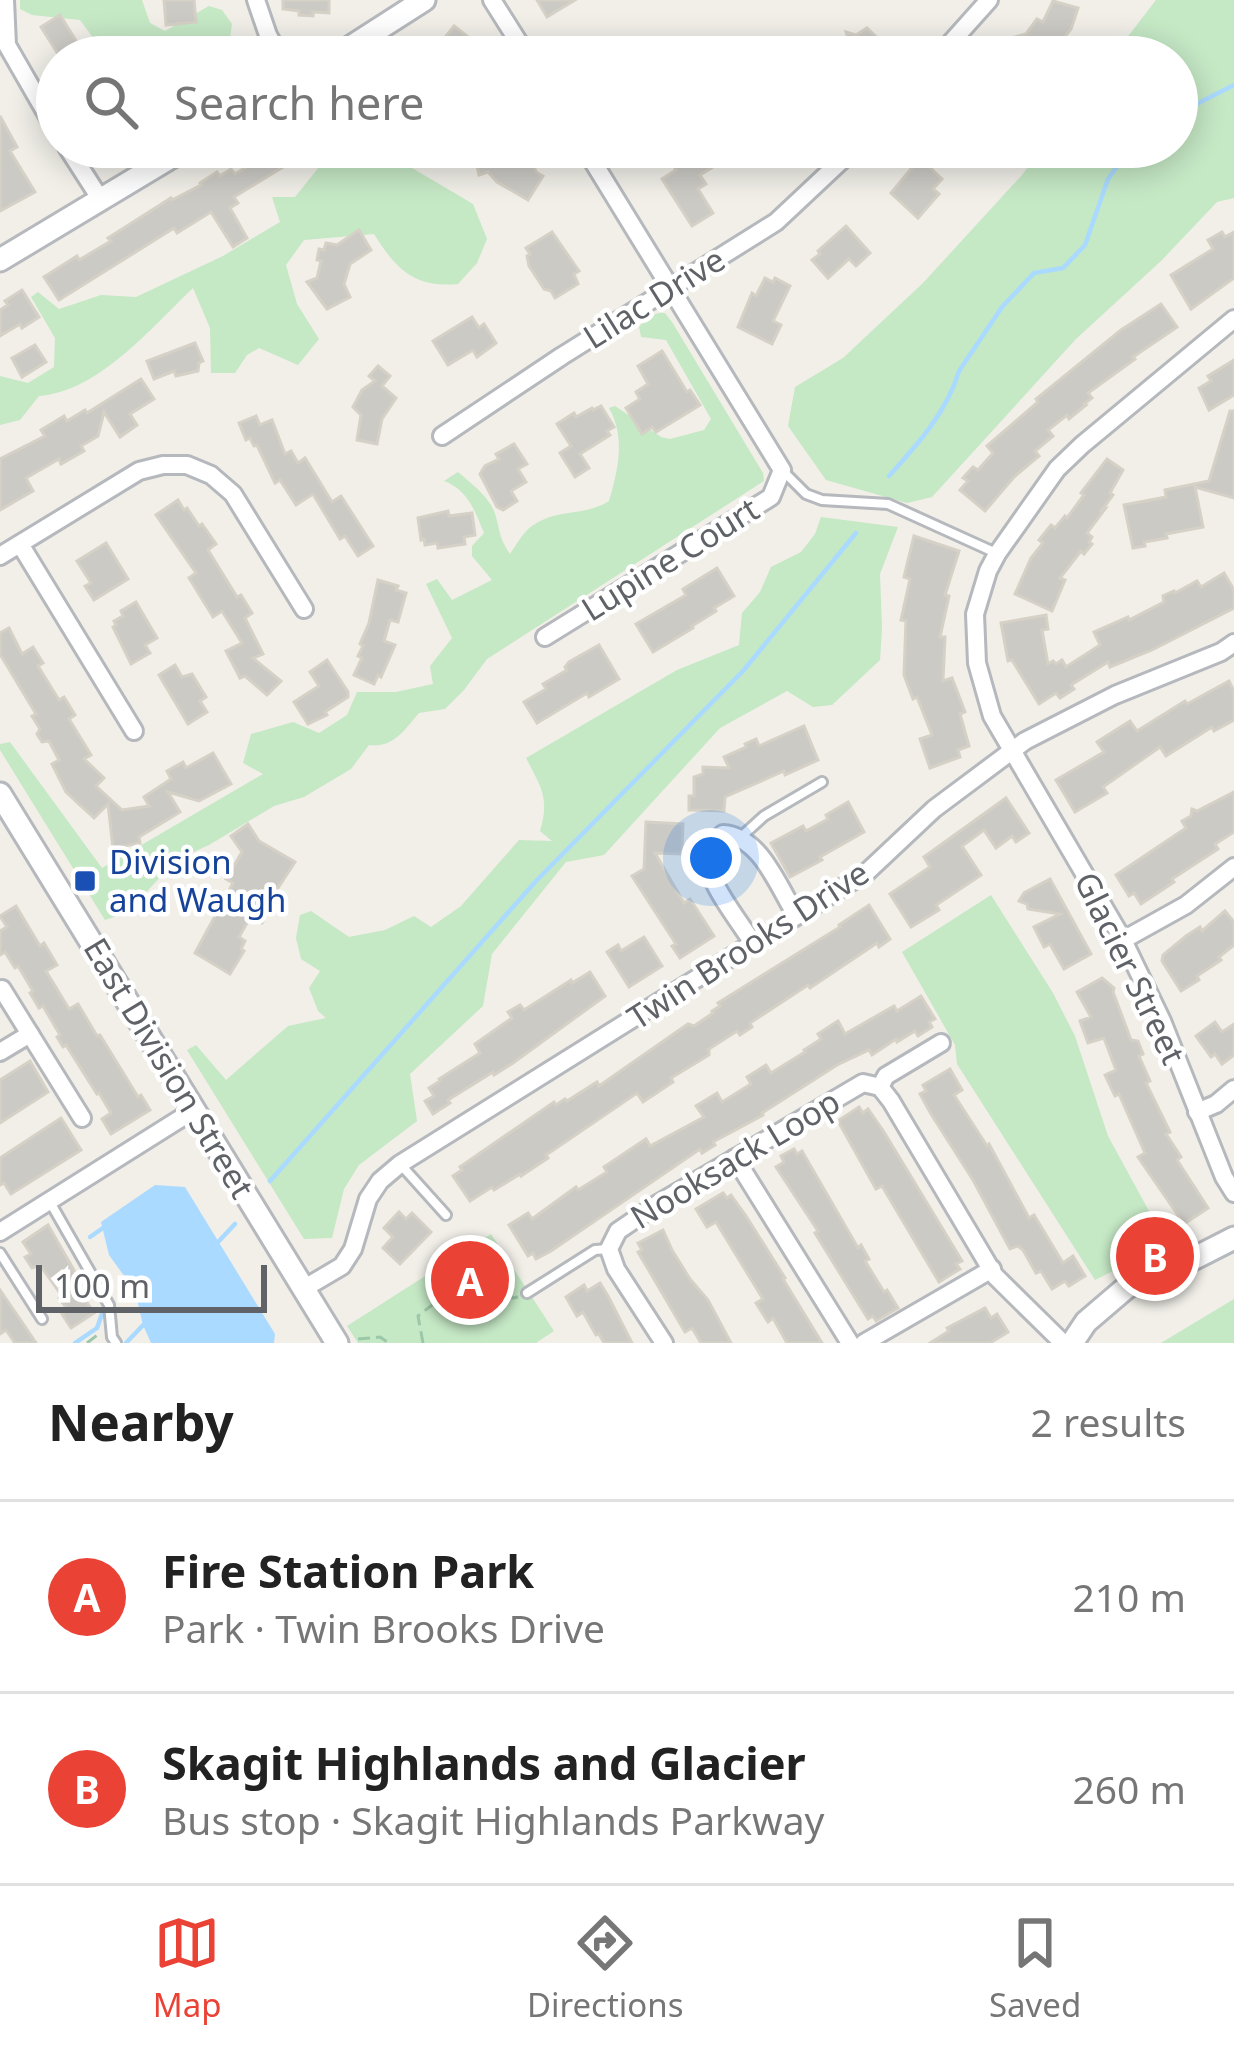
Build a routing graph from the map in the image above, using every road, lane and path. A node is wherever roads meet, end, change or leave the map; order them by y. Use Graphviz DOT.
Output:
graph roads {
  1 [pos="5,0"];
  2 [pos="256,0"];
  3 [pos="424,0"];
  4 [pos="491,0"];
  5 [pos="988,0"];
  6 [pos="269,36"];
  7 [pos="368,36"];
  8 [pos="514,36"];
  9 [pos="956,36"];
  10 [pos="36,95"];
  11 [pos="80,168"];
  12 [pos="154,168"];
  13 [pos="597,168"];
  14 [pos="834,168"];
  15 [pos="101,200"];
  16 [pos="0,260"];
  17 [pos="673,288"];
  18 [pos="1234,319"];
  19 [pos="442,436"];
  20 [pos="782,470"];
  21 [pos="20,544"];
  22 [pos="997,554"];
  23 [pos="0,556"];
  24 [pos="304,609"];
  25 [pos="545,637"];
  26 [pos="1234,644"];
  27 [pos="134,731"];
  28 [pos="1013,749"];
  29 [pos="822,782"];
  30 [pos="3,806"];
  31 [pos="741,837"];
  32 [pos="1234,867"];
  33 [pos="796,915"];
  34 [pos="1123,940"];
  35 [pos="753,944"];
  36 [pos="2,989"];
  37 [pos="30,1034"];
  38 [pos="941,1042"];
  39 [pos="0,1052"];
  40 [pos="880,1087"];
  41 [pos="1234,1089"];
  42 [pos="194,1110"];
  43 [pos="1197,1112"];
  44 [pos="82,1118"];
  45 [pos="736,1158"];
  46 [pos="400,1164"];
  47 [pos="1234,1193"];
  48 [pos="50,1201"];
  49 [pos="446,1215"];
  50 [pos="0,1232"];
  51 [pos="1234,1238"];
  52 [pos="609,1249"];
  53 [pos="0,1253"];
  54 [pos="992,1269"];
  55 [pos="303,1289"];
  56 [pos="526,1293"];
  57 [pos="42,1319"];
  58 [pos="348,1341"];
  59 [pos="1071,1341"];
  60 [pos="116,1343"];
  61 [pos="389,1343"];
  62 [pos="423,1343"];
  63 [pos="664,1343"];
  64 [pos="850,1343"];
  65 [pos="865,1343"];
  1 -- 10 [label="street"];
  2 -- 6 [label="street"];
  3 -- 7 [label="street"];
  4 -- 8 [label="street"];
  5 -- 9 [label="street"];
  11 -- 15 [label="street"];
  12 -- 15 [label="street"];
  13 -- 17 [label="street"];
  14 -- 17 [label="street, Lilac Drive"];
  15 -- 16 [label="street"];
  17 -- 19 [label="street, Lilac Drive"];
  17 -- 20 [label="street"];
  18 -- 22 [label="street, Glacier Street"];
  20 -- 22 [label="lane"];
  20 -- 25 [label="street, Lupine Court"];
  21 -- 23 [label="street"];
  21 -- 24 [label="street"];
  21 -- 27 [label="street"];
  22 -- 28 [label="street, Glacier Street"];
  26 -- 28 [label="street, Twin Brooks Drive"];
  28 -- 33 [label="street, Twin Brooks Drive"];
  28 -- 34 [label="street, Glacier Street"];
  29 -- 31 [label="lane"];
  30 -- 42 [label="street, East Division Street"];
  31 -- 33 [label="street"];
  31 -- 35 [label="street"];
  32 -- 34 [label="street"];
  33 -- 35 [label="street, Twin Brooks Drive"];
  34 -- 43 [label="street, Glacier Street"];
  35 -- 46 [label="street, Twin Brooks Drive"];
  36 -- 37 [label="street"];
  37 -- 39 [label="street"];
  37 -- 44 [label="street"];
  38 -- 40 [label="street"];
  40 -- 45 [label="street, Nooksack Loop"];
  40 -- 54 [label="street, Nooksack Loop"];
  41 -- 43 [label="street"];
  42 -- 48 [label="street"];
  42 -- 55 [label="street, East Division Street"];
  43 -- 47 [label="street, Glacier Street"];
  45 -- 52 [label="street, Nooksack Loop"];
  45 -- 64 [label="street"];
  46 -- 49 [label="lane"];
  46 -- 55 [label="street, Twin Brooks Drive"];
  48 -- 50 [label="street"];
  48 -- 60 [label="lane"];
  51 -- 59 [label="street"];
  52 -- 56 [label="lane"];
  52 -- 63 [label="street, Nooksack Loop"];
  53 -- 57 [label="lane"];
  54 -- 59 [label="street, Nooksack Loop"];
  54 -- 65 [label="street"];
  55 -- 58 [label="street, East Division Street"];
  56 -- 62 [label="path"];
  58 -- 61 [label="path"];
}
